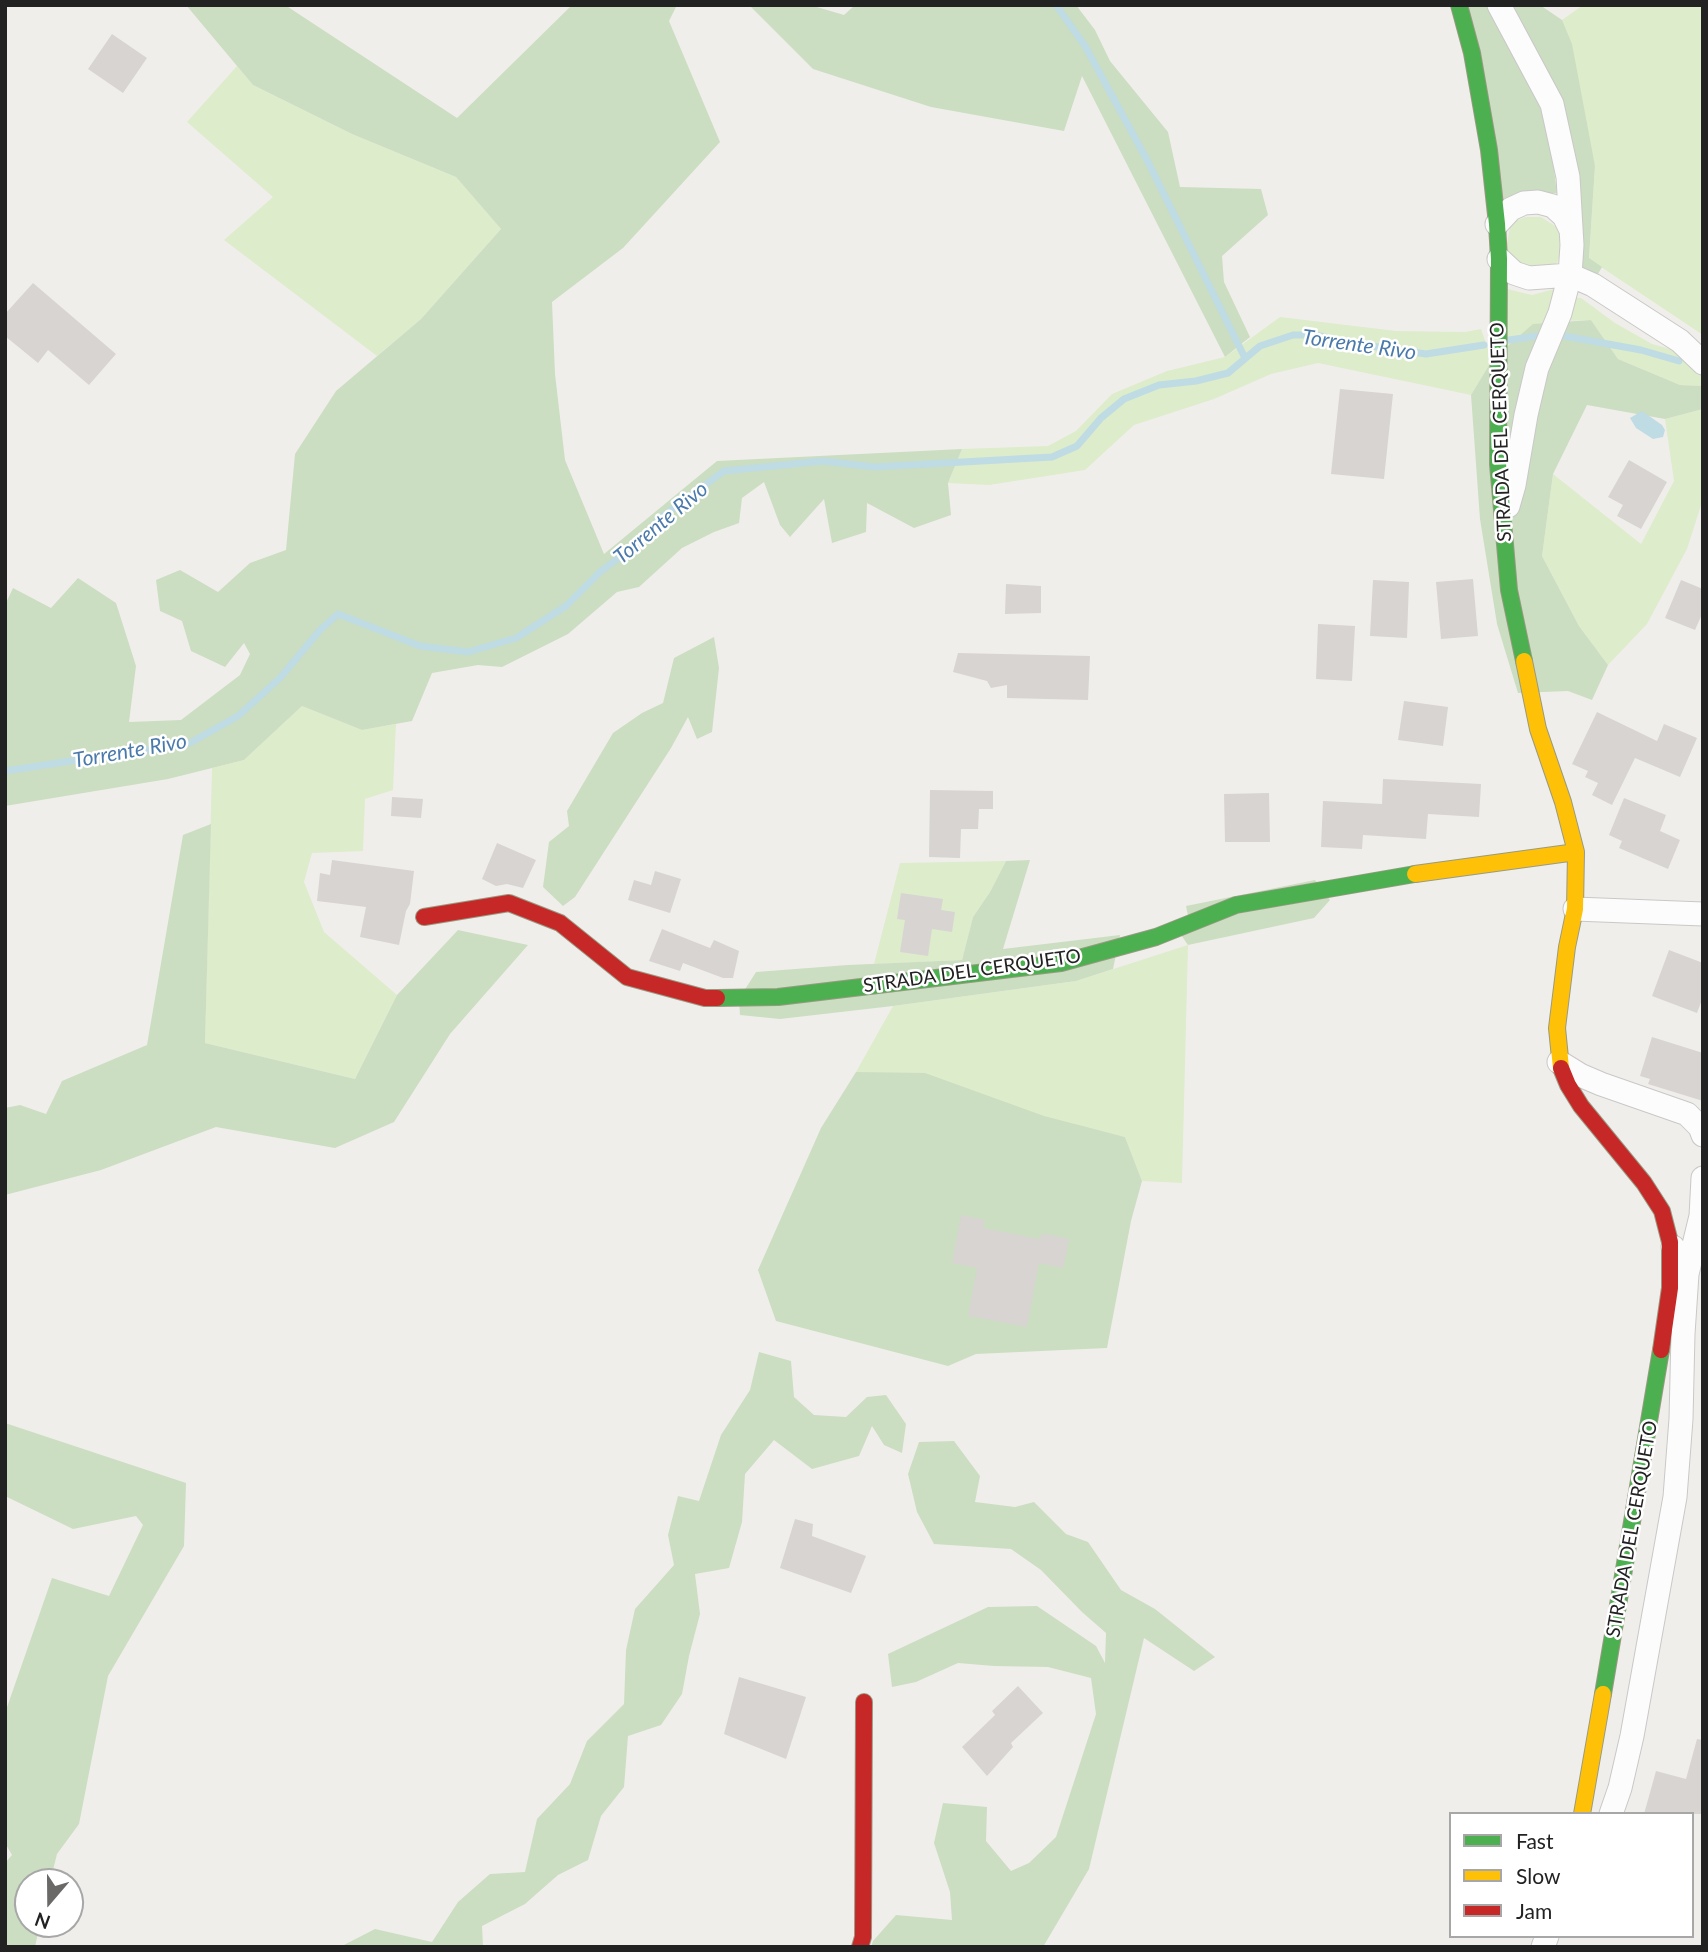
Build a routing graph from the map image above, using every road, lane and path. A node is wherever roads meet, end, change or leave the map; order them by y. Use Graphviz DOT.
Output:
graph roads {
  1 [pos="1459,5"];
  2 [pos="1499,5"];
  3 [pos="1497,224"];
  4 [pos="1571,230"];
  5 [pos="1499,259"];
  6 [pos="1570,275"];
  7 [pos="1497,360"];
  8 [pos="1703,363"];
  9 [pos="1537,369"];
  10 [pos="1502,527"];
  11 [pos="1576,852"];
  12 [pos="1575,909"];
  13 [pos="1703,914"];
  14 [pos="424,917"];
  15 [pos="1559,1062"];
  16 [pos="1703,1135"];
  17 [pos="1703,1178"];
  18 [pos="1703,1183"];
  19 [pos="1670,1242"];
  20 [pos="1687,1274"];
  21 [pos="864,1702"];
  22 [pos="1582,1812"];
  23 [pos="1612,1812"];
  24 [pos="860,1947"];
  1 -- 3 [label="street, STRADA DEL CERQUETO"];
  2 -- 4 [label="street"];
  3 -- 4 [label="street"];
  3 -- 5 [label="street, STRADA DEL CERQUETO"];
  4 -- 6 [label="street"];
  5 -- 6 [label="street"];
  5 -- 7 [label="street, STRADA DEL CERQUETO"];
  6 -- 8 [label="street"];
  6 -- 9 [label="street"];
  7 -- 9 [label="street"];
  7 -- 10 [label="street, STRADA DEL CERQUETO"];
  9 -- 10 [label="street"];
  10 -- 11 [label="street, STRADA DEL CERQUETO"];
  11 -- 12 [label="street, STRADA DEL CERQUETO"];
  11 -- 14 [label="street, STRADA DEL CERQUETO"];
  12 -- 13 [label="street"];
  12 -- 15 [label="street, STRADA DEL CERQUETO"];
  15 -- 16 [label="street"];
  15 -- 19 [label="street, STRADA DEL CERQUETO"];
  17 -- 18 [label="street, STRADA DEL CERQUETO"];
  18 -- 20 [label="street, STRADA DEL CERQUETO"];
  19 -- 20 [label="street, STRADA DEL CERQUETO"];
  19 -- 22 [label="street, STRADA DEL CERQUETO"];
  20 -- 23 [label="street, STRADA DEL CERQUETO"];
  21 -- 24 [label="street"];
}
